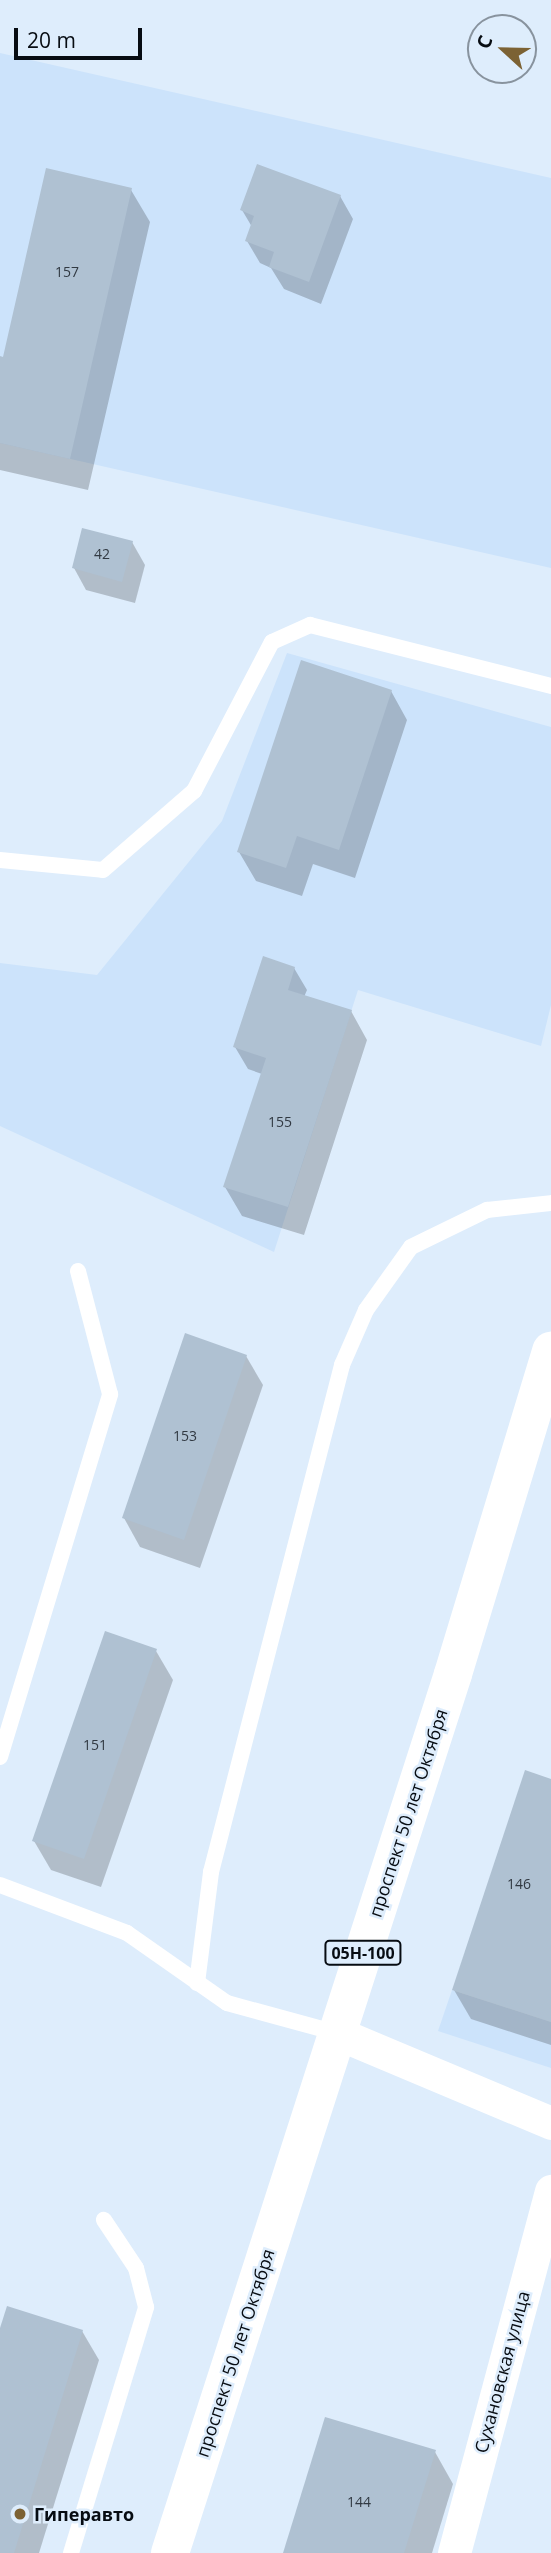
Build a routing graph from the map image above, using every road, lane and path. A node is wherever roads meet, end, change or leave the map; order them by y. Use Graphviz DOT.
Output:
graph roads {
  1 [pos="551,686"];
  2 [pos="0,860"];
  3 [pos="551,1203"];
  4 [pos="78,1271"];
  5 [pos="551,1351"];
  6 [pos="0,1757"];
  7 [pos="0,1885"];
  8 [pos="198,1983"];
  9 [pos="337,2033"];
  10 [pos="551,2123"];
  11 [pos="551,2191"];
  12 [pos="104,2220"];
  13 [pos="71,2553"];
  14 [pos="170,2553"];
  15 [pos="454,2553"];
  1 -- 2 [label="lane"];
  3 -- 8 [label="lane"];
  4 -- 6 [label="lane"];
  5 -- 9 [label="main road, проспект 50 лет Октября / 05Н-100"];
  7 -- 8 [label="lane"];
  8 -- 9 [label="lane"];
  9 -- 10 [label="street"];
  9 -- 14 [label="main road, проспект 50 лет Октября / 05Н-100"];
  11 -- 15 [label="street, Сухановская улица"];
  12 -- 13 [label="lane"];
}
